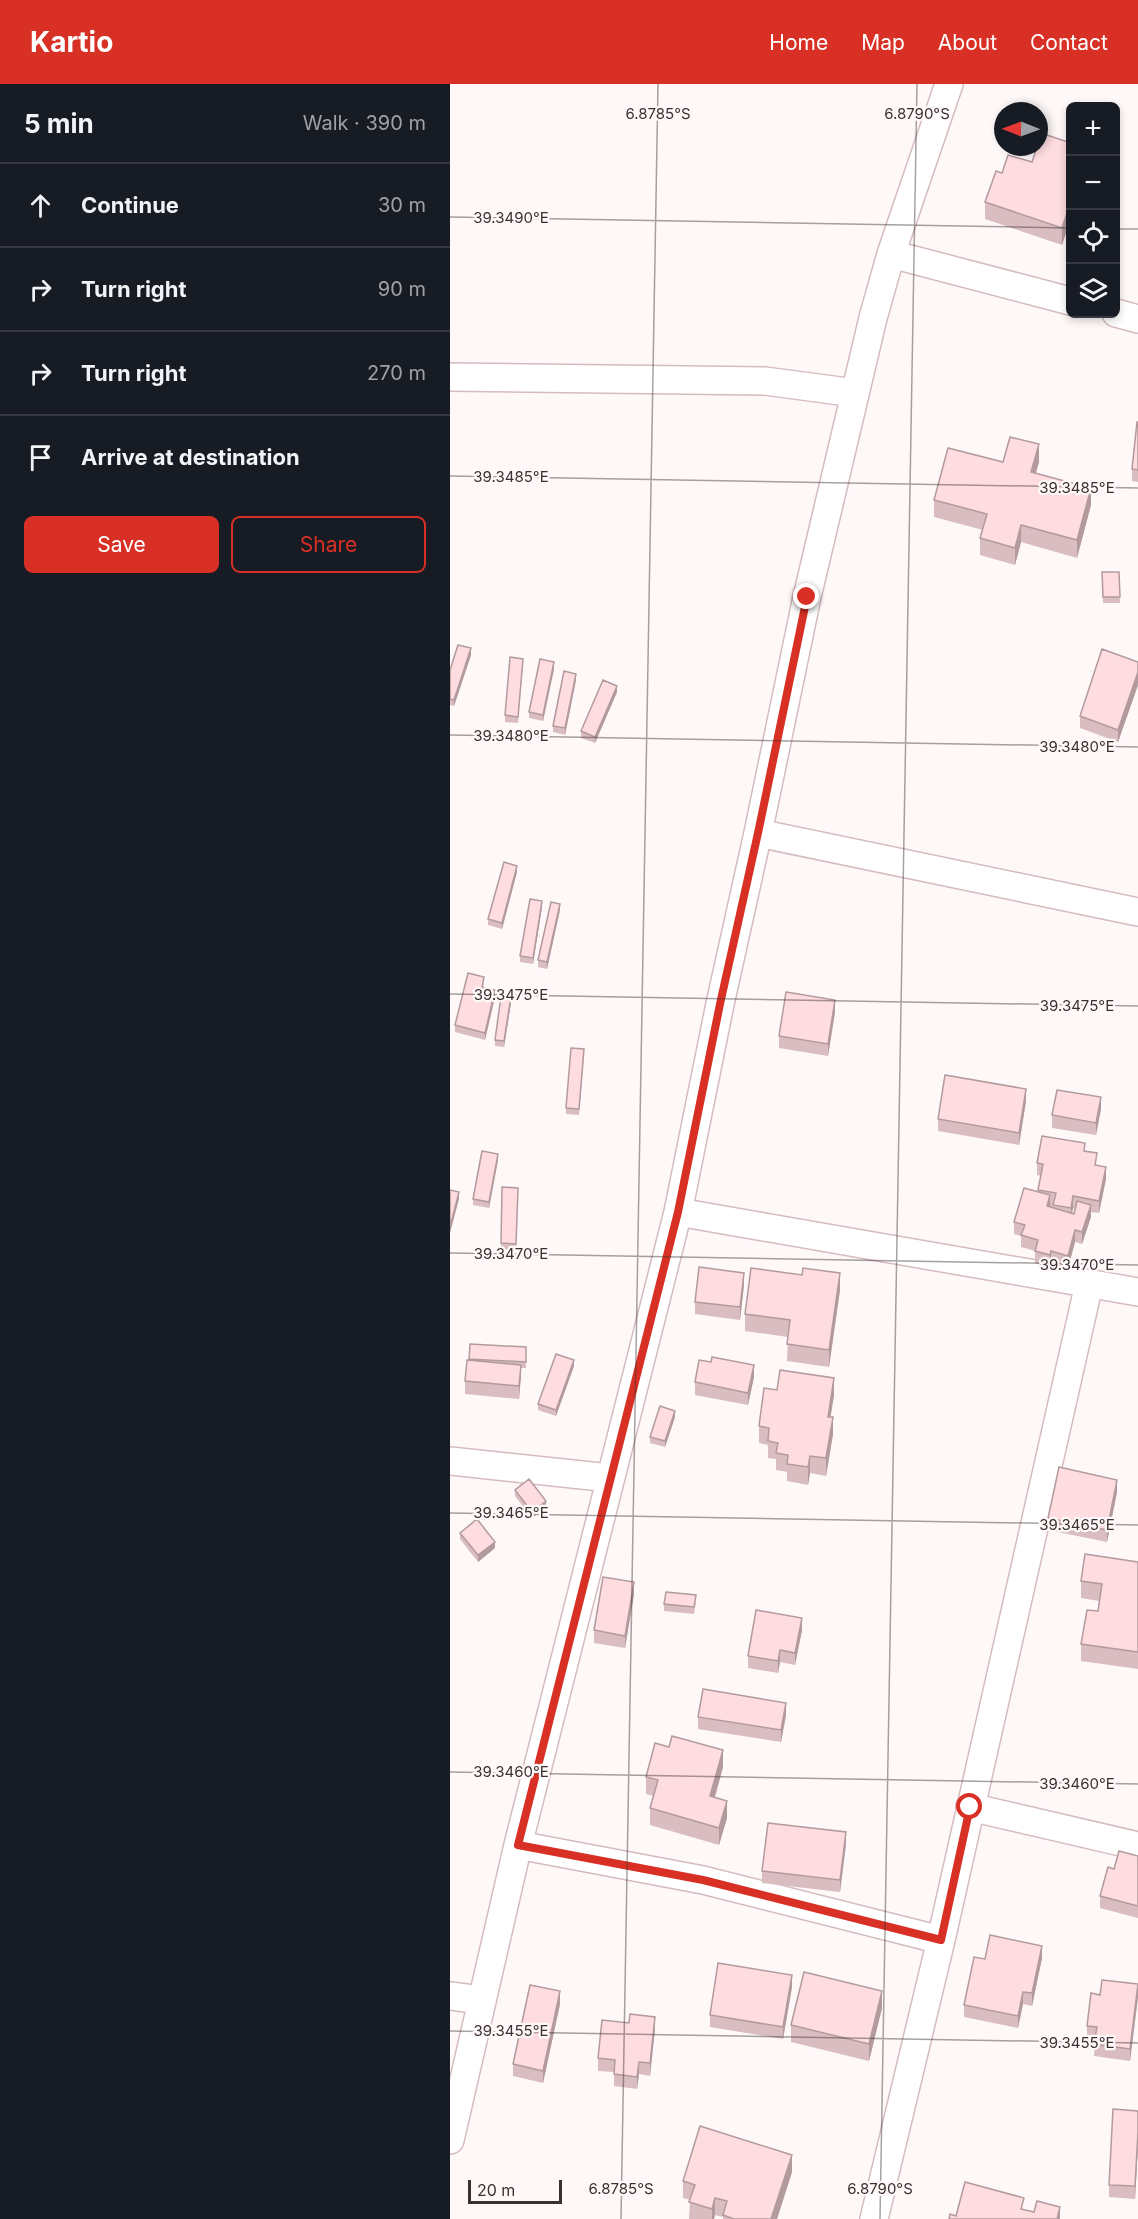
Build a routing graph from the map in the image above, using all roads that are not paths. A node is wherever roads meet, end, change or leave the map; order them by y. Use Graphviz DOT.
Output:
graph roads {
  1 [pos="949,84"];
  2 [pos="891,254"];
  3 [pos="1066,300"];
  4 [pos="1120,314"];
  5 [pos="1138,319"];
  6 [pos="450,377"];
  7 [pos="855,393"];
  8 [pos="758,833"];
  9 [pos="1138,912"];
  10 [pos="678,1212"];
  11 [pos="1089,1284"];
  12 [pos="1138,1292"];
  13 [pos="450,1461"];
  14 [pos="610,1478"];
  15 [pos="970,1807"];
  16 [pos="518,1845"];
  17 [pos="1138,1846"];
  18 [pos="941,1940"];
  19 [pos="450,1996"];
  20 [pos="481,2000"];
  21 [pos="450,2140"];
  22 [pos="874,2219"];
  1 -- 2 [label="street"];
  2 -- 3 [label="street"];
  2 -- 7 [label="street"];
  4 -- 5 [label="street"];
  6 -- 7 [label="street"];
  7 -- 8 [label="street"];
  8 -- 9 [label="street"];
  8 -- 10 [label="street"];
  10 -- 11 [label="street"];
  10 -- 14 [label="street"];
  11 -- 12 [label="street"];
  11 -- 15 [label="street"];
  13 -- 14 [label="street"];
  14 -- 16 [label="street"];
  15 -- 17 [label="street"];
  15 -- 18 [label="street"];
  16 -- 18 [label="street"];
  16 -- 20 [label="street"];
  18 -- 22 [label="street"];
  19 -- 20 [label="street"];
  20 -- 21 [label="street"];
}
